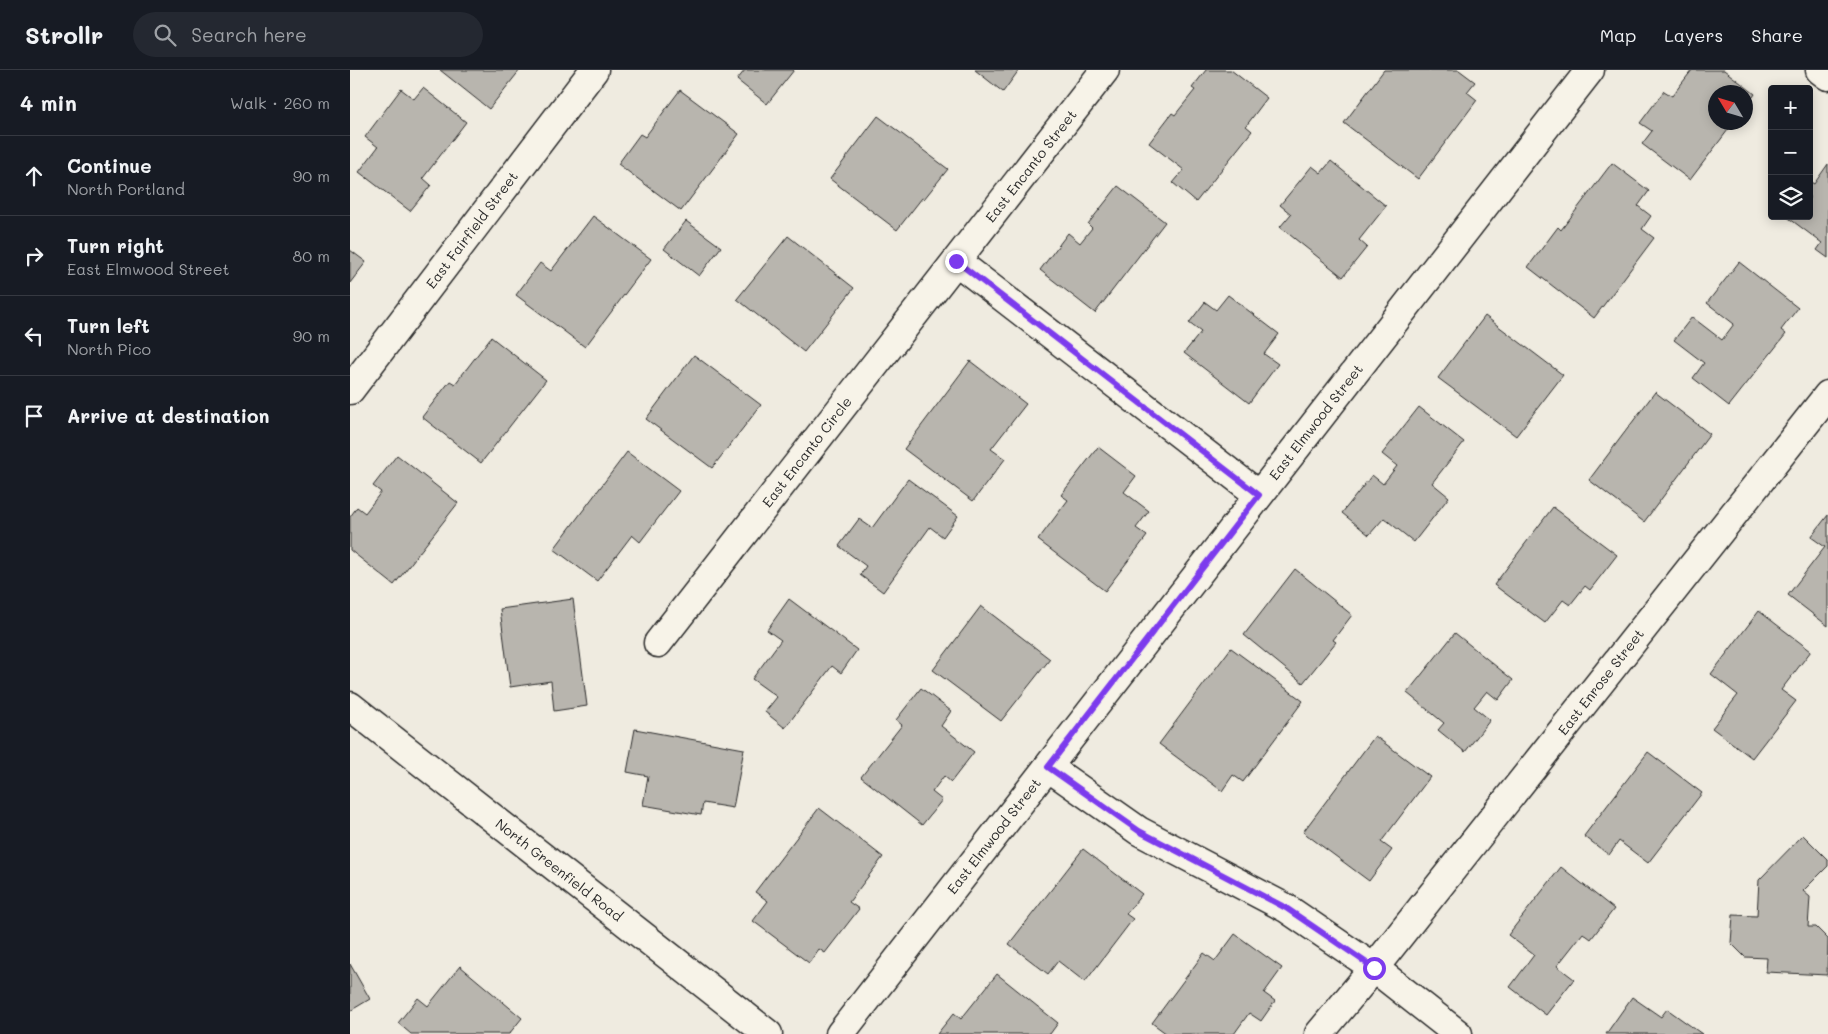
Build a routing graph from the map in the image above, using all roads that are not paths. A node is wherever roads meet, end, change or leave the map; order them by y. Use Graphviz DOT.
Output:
graph roads {
  1 [pos="594,70"];
  2 [pos="1105,70"];
  3 [pos="1590,70"];
  4 [pos="1820,70"];
  5 [pos="1828,76"];
  6 [pos="956,261"];
  7 [pos="350,390"];
  8 [pos="1828,395"];
  9 [pos="1259,495"];
  10 [pos="658,643"];
  11 [pos="350,706"];
  12 [pos="1048,767"];
  13 [pos="1374,968"];
  14 [pos="768,1034"];
  15 [pos="840,1034"];
  16 [pos="1319,1034"];
  17 [pos="1458,1034"];
  1 -- 7 [label="street, East Fairfield Street"];
  2 -- 6 [label="street, East Encanto Street"];
  3 -- 9 [label="street, East Elmwood Street"];
  4 -- 5 [label="street"];
  6 -- 9 [label="street"];
  6 -- 10 [label="street, East Encanto Circle"];
  8 -- 13 [label="street, East Enrose Street"];
  9 -- 12 [label="street, East Elmwood Street"];
  11 -- 14 [label="street, North Greenfield Road"];
  12 -- 13 [label="street"];
  12 -- 15 [label="street, East Elmwood Street"];
  13 -- 16 [label="street, East Enrose Street"];
  13 -- 17 [label="street"];
}
